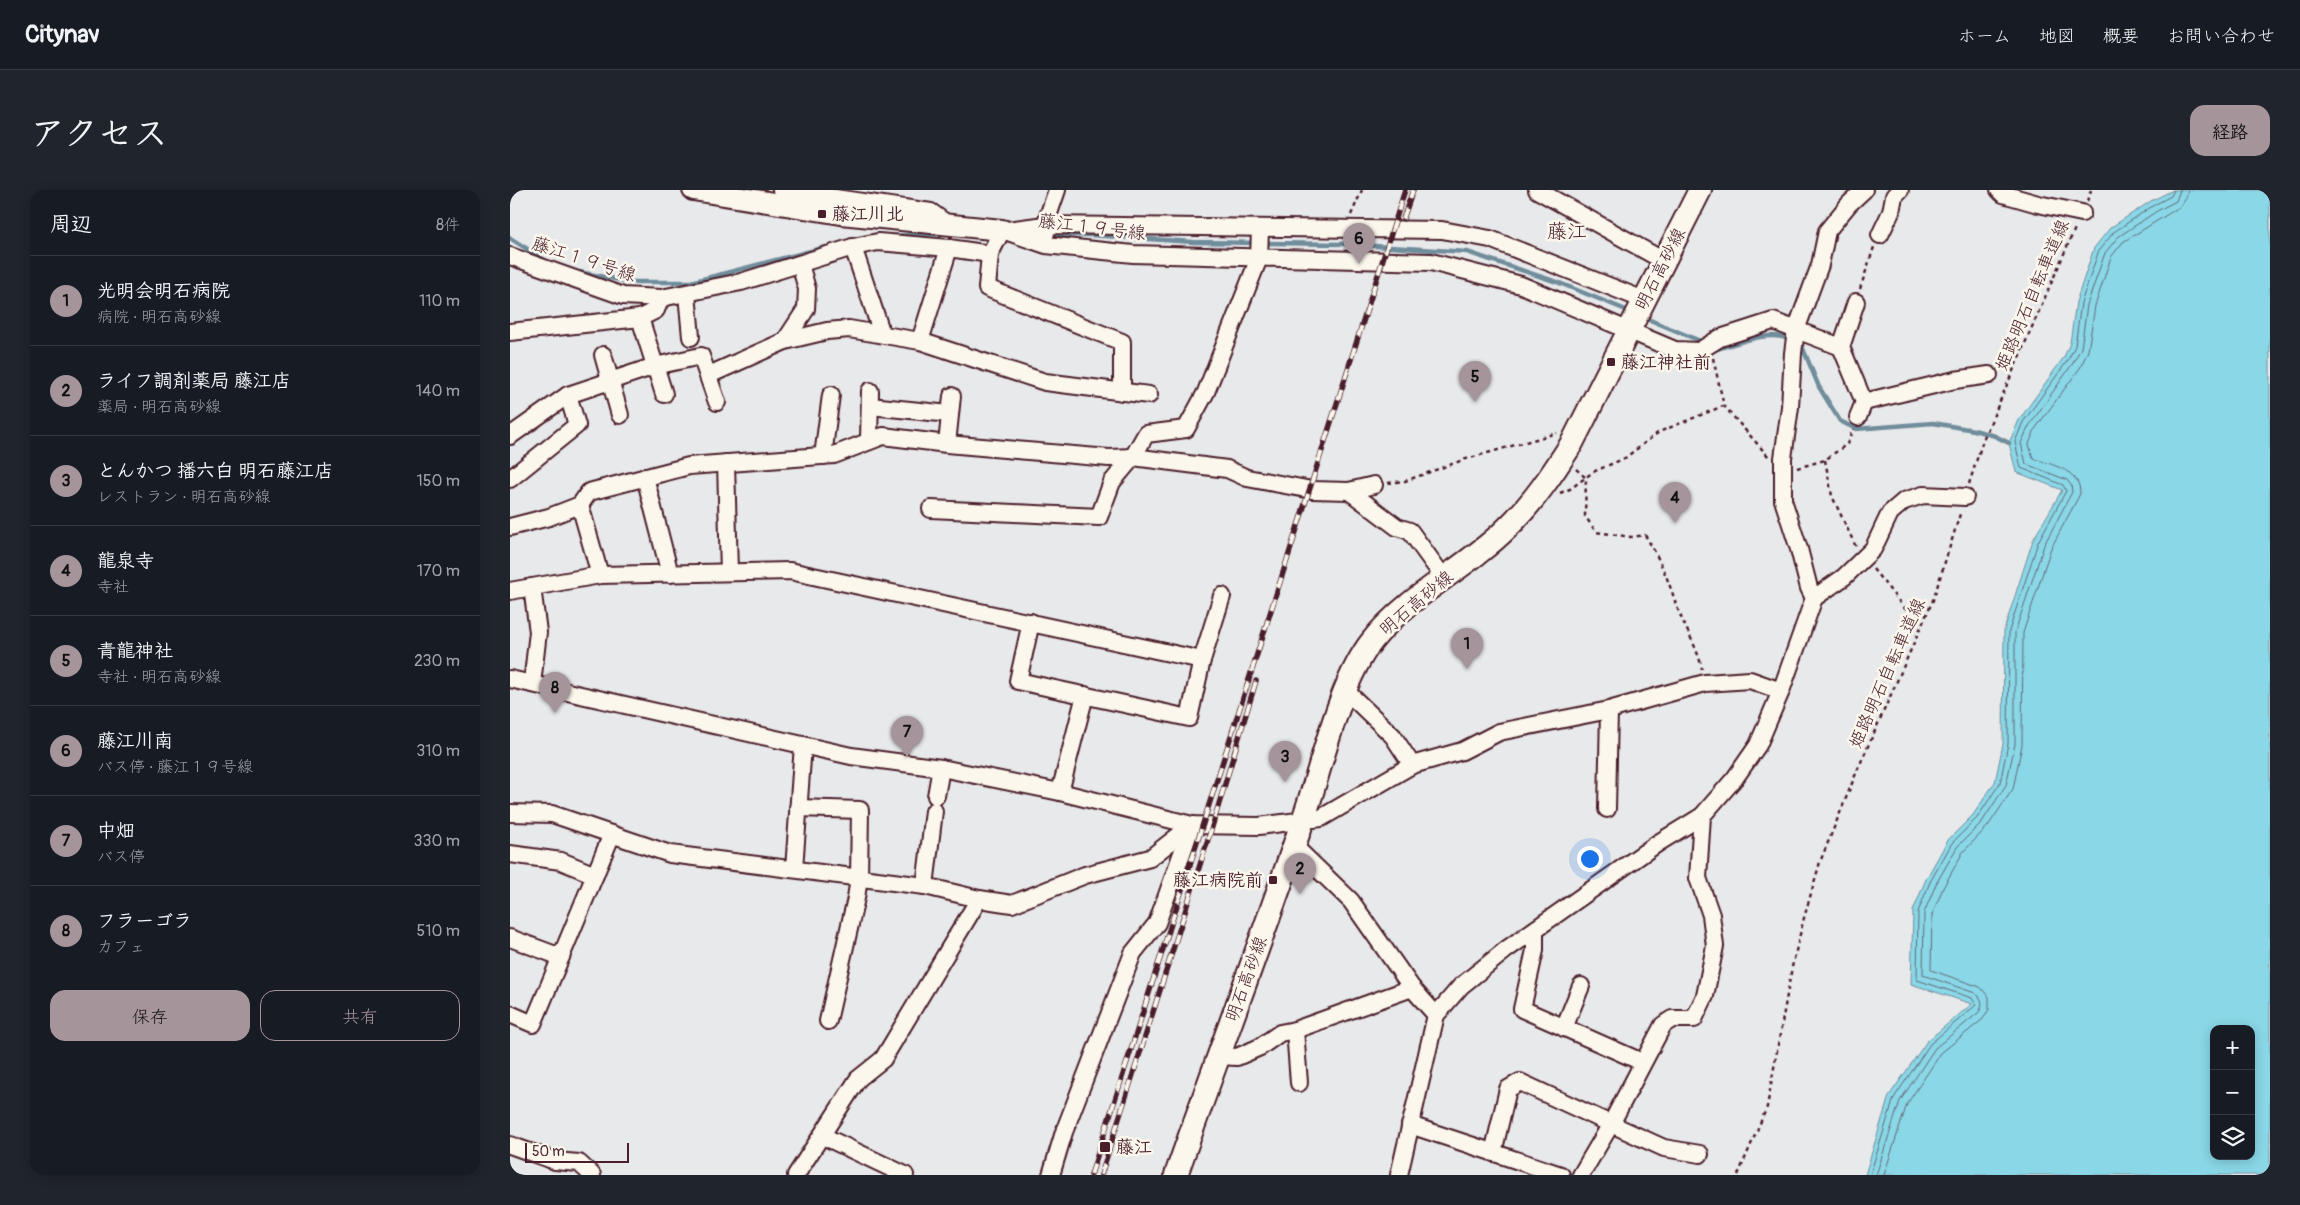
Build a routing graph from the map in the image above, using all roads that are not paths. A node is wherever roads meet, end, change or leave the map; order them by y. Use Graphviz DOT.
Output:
graph roads {
  1 [pos="693,190"];
  2 [pos="781,190"];
  3 [pos="1056,190"];
  4 [pos="1537,190"];
  5 [pos="1700,190"];
  6 [pos="1864,190"];
  7 [pos="1900,190"];
  8 [pos="1999,190"];
  9 [pos="2082,213"];
  10 [pos="1045,224"];
  11 [pos="952,227"];
  12 [pos="1260,228"];
  13 [pos="1002,230"];
  14 [pos="1880,235"];
  15 [pos="1046,245"];
  16 [pos="853,247"];
  17 [pos="949,248"];
  18 [pos="990,254"];
  19 [pos="510,256"];
  20 [pos="1259,258"];
  21 [pos="1664,260"];
  22 [pos="800,264"];
  23 [pos="687,294"];
  24 [pos="661,298"];
  25 [pos="1856,302"];
  26 [pos="1637,315"];
  27 [pos="640,318"];
  28 [pos="1796,330"];
  29 [pos="510,332"];
  30 [pos="880,334"];
  31 [pos="691,337"];
  32 [pos="920,341"];
  33 [pos="785,342"];
  34 [pos="1841,347"];
  35 [pos="603,355"];
  36 [pos="655,366"];
  37 [pos="709,375"];
  38 [pos="1989,375"];
  39 [pos="610,381"];
  40 [pos="1122,392"];
  41 [pos="568,394"];
  42 [pos="664,394"];
  43 [pos="1149,395"];
  44 [pos="831,396"];
  45 [pos="952,396"];
  46 [pos="717,402"];
  47 [pos="620,414"];
  48 [pos="950,414"];
  49 [pos="510,436"];
  50 [pos="869,441"];
  51 [pos="946,444"];
  52 [pos="823,456"];
  53 [pos="1133,457"];
  54 [pos="726,463"];
  55 [pos="646,477"];
  56 [pos="510,479"];
  57 [pos="1374,485"];
  58 [pos="1349,491"];
  59 [pos="1966,497"];
  60 [pos="580,505"];
  61 [pos="931,509"];
  62 [pos="510,527"];
  63 [pos="730,572"];
  64 [pos="670,574"];
  65 [pos="600,575"];
  66 [pos="1444,578"];
  67 [pos="532,587"];
  68 [pos="510,590"];
  69 [pos="1222,596"];
  70 [pos="1814,598"];
  71 [pos="1031,622"];
  72 [pos="1202,660"];
  73 [pos="510,679"];
  74 [pos="532,684"];
  75 [pos="1345,690"];
  76 [pos="1781,691"];
  77 [pos="1085,695"];
  78 [pos="1609,710"];
  79 [pos="803,746"];
  80 [pos="1412,765"];
  81 [pos="941,768"];
  82 [pos="1060,792"];
  83 [pos="798,808"];
  84 [pos="1607,809"];
  85 [pos="510,813"];
  86 [pos="1702,816"];
  87 [pos="1303,822"];
  88 [pos="1192,825"];
  89 [pos="612,834"];
  90 [pos="1294,845"];
  91 [pos="510,854"];
  92 [pos="794,869"];
  93 [pos="595,874"];
  94 [pos="859,878"];
  95 [pos="925,886"];
  96 [pos="979,899"];
  97 [pos="1535,930"];
  98 [pos="510,938"];
  99 [pos="561,957"];
  100 [pos="1581,986"];
  101 [pos="1412,988"];
  102 [pos="510,1014"];
  103 [pos="1436,1015"];
  104 [pos="828,1021"];
  105 [pos="1564,1028"];
  106 [pos="1295,1030"];
  107 [pos="1218,1056"];
  108 [pos="1642,1062"];
  109 [pos="1299,1083"];
  110 [pos="1611,1124"];
  111 [pos="1410,1125"];
  112 [pos="823,1136"];
  113 [pos="510,1145"];
  114 [pos="1493,1153"];
  115 [pos="1700,1154"];
  116 [pos="557,1168"];
  117 [pos="592,1175"];
  118 [pos="796,1175"];
  119 [pos="905,1175"];
  120 [pos="1051,1175"];
  121 [pos="1176,1175"];
  122 [pos="1398,1175"];
  123 [pos="1561,1175"];
  124 [pos="1581,1175"];
  1 -- 11 [label="street"];
  2 -- 11 [label="street"];
  3 -- 10 [label="street"];
  4 -- 21 [label="street"];
  5 -- 21 [label="main road, 明石高砂線"];
  6 -- 28 [label="street"];
  7 -- 14 [label="street"];
  8 -- 9 [label="street"];
  10 -- 12 [label="street"];
  10 -- 13 [label="street"];
  10 -- 15 [label="street"];
  11 -- 13 [label="street"];
  12 -- 20 [label="street"];
  12 -- 26 [label="street"];
  13 -- 15 [label="street, 藤江１９号線"];
  13 -- 18 [label="street"];
  15 -- 20 [label="street, 藤江１９号線"];
  16 -- 17 [label="street, 藤江１９号線"];
  16 -- 22 [label="street, 藤江１９号線"];
  16 -- 30 [label="street"];
  17 -- 18 [label="street, 藤江１９号線"];
  17 -- 32 [label="street"];
  18 -- 40 [label="street"];
  19 -- 24 [label="street, 藤江１９号線"];
  20 -- 26 [label="street, 藤江１９号線"];
  20 -- 53 [label="street"];
  21 -- 26 [label="main road, 明石高砂線"];
  22 -- 23 [label="street, 藤江１９号線"];
  22 -- 33 [label="street"];
  23 -- 24 [label="street, 藤江１９号線"];
  23 -- 31 [label="street"];
  24 -- 27 [label="street"];
  25 -- 34 [label="street"];
  26 -- 28 [label="street"];
  26 -- 66 [label="main road, 明石高砂線"];
  27 -- 29 [label="street"];
  27 -- 36 [label="street"];
  28 -- 34 [label="street"];
  28 -- 70 [label="street"];
  30 -- 32 [label="street"];
  30 -- 33 [label="street"];
  32 -- 40 [label="street"];
  33 -- 37 [label="street"];
  34 -- 38 [label="street"];
  35 -- 39 [label="street"];
  36 -- 37 [label="street"];
  36 -- 39 [label="street"];
  36 -- 42 [label="street"];
  37 -- 46 [label="street"];
  39 -- 41 [label="street"];
  39 -- 47 [label="street"];
  40 -- 43 [label="street"];
  41 -- 49 [label="street"];
  41 -- 56 [label="street"];
  44 -- 52 [label="street"];
  45 -- 48 [label="street"];
  48 -- 50 [label="street"];
  48 -- 51 [label="street"];
  50 -- 51 [label="street"];
  50 -- 52 [label="street"];
  51 -- 53 [label="street"];
  52 -- 54 [label="street"];
  53 -- 58 [label="street"];
  53 -- 61 [label="street"];
  54 -- 55 [label="street"];
  54 -- 63 [label="street"];
  55 -- 60 [label="street"];
  55 -- 64 [label="street"];
  57 -- 58 [label="street"];
  58 -- 66 [label="street"];
  59 -- 70 [label="street"];
  60 -- 62 [label="street"];
  60 -- 65 [label="street"];
  63 -- 64 [label="street"];
  63 -- 71 [label="street"];
  64 -- 65 [label="street"];
  65 -- 67 [label="street"];
  66 -- 75 [label="main road, 明石高砂線"];
  67 -- 68 [label="street"];
  67 -- 74 [label="street"];
  69 -- 72 [label="street"];
  70 -- 76 [label="street"];
  71 -- 72 [label="street"];
  71 -- 77 [label="street"];
  72 -- 77 [label="street"];
  73 -- 74 [label="street"];
  74 -- 79 [label="street"];
  75 -- 80 [label="street"];
  75 -- 87 [label="main road, 明石高砂線"];
  76 -- 78 [label="street"];
  76 -- 86 [label="street"];
  77 -- 82 [label="street"];
  78 -- 80 [label="street"];
  78 -- 84 [label="street"];
  79 -- 81 [label="street"];
  79 -- 83 [label="street"];
  80 -- 87 [label="street"];
  81 -- 82 [label="street"];
  81 -- 95 [label="street"];
  82 -- 88 [label="street"];
  83 -- 92 [label="street"];
  83 -- 94 [label="street"];
  85 -- 89 [label="street"];
  86 -- 97 [label="street"];
  86 -- 108 [label="street"];
  87 -- 88 [label="street"];
  87 -- 90 [label="main road, 明石高砂線"];
  88 -- 96 [label="street"];
  88 -- 120 [label="street"];
  89 -- 92 [label="street"];
  89 -- 93 [label="street"];
  90 -- 101 [label="street"];
  90 -- 107 [label="main road, 明石高砂線"];
  91 -- 93 [label="street"];
  92 -- 94 [label="street"];
  93 -- 99 [label="street"];
  94 -- 95 [label="street"];
  94 -- 104 [label="street"];
  95 -- 96 [label="street"];
  96 -- 112 [label="street"];
  97 -- 103 [label="street"];
  97 -- 105 [label="street"];
  98 -- 99 [label="street"];
  99 -- 102 [label="street"];
  100 -- 105 [label="street"];
  101 -- 103 [label="street"];
  101 -- 106 [label="street"];
  103 -- 111 [label="street"];
  105 -- 108 [label="street"];
  106 -- 107 [label="street"];
  106 -- 109 [label="street"];
  107 -- 121 [label="main road, 明石高砂線"];
  108 -- 110 [label="street"];
  110 -- 114 [label="street"];
  110 -- 115 [label="street"];
  110 -- 124 [label="street"];
  111 -- 114 [label="street"];
  111 -- 122 [label="street"];
  112 -- 118 [label="street"];
  112 -- 119 [label="street"];
  113 -- 116 [label="street"];
  114 -- 123 [label="street"];
  116 -- 117 [label="street"];
}
